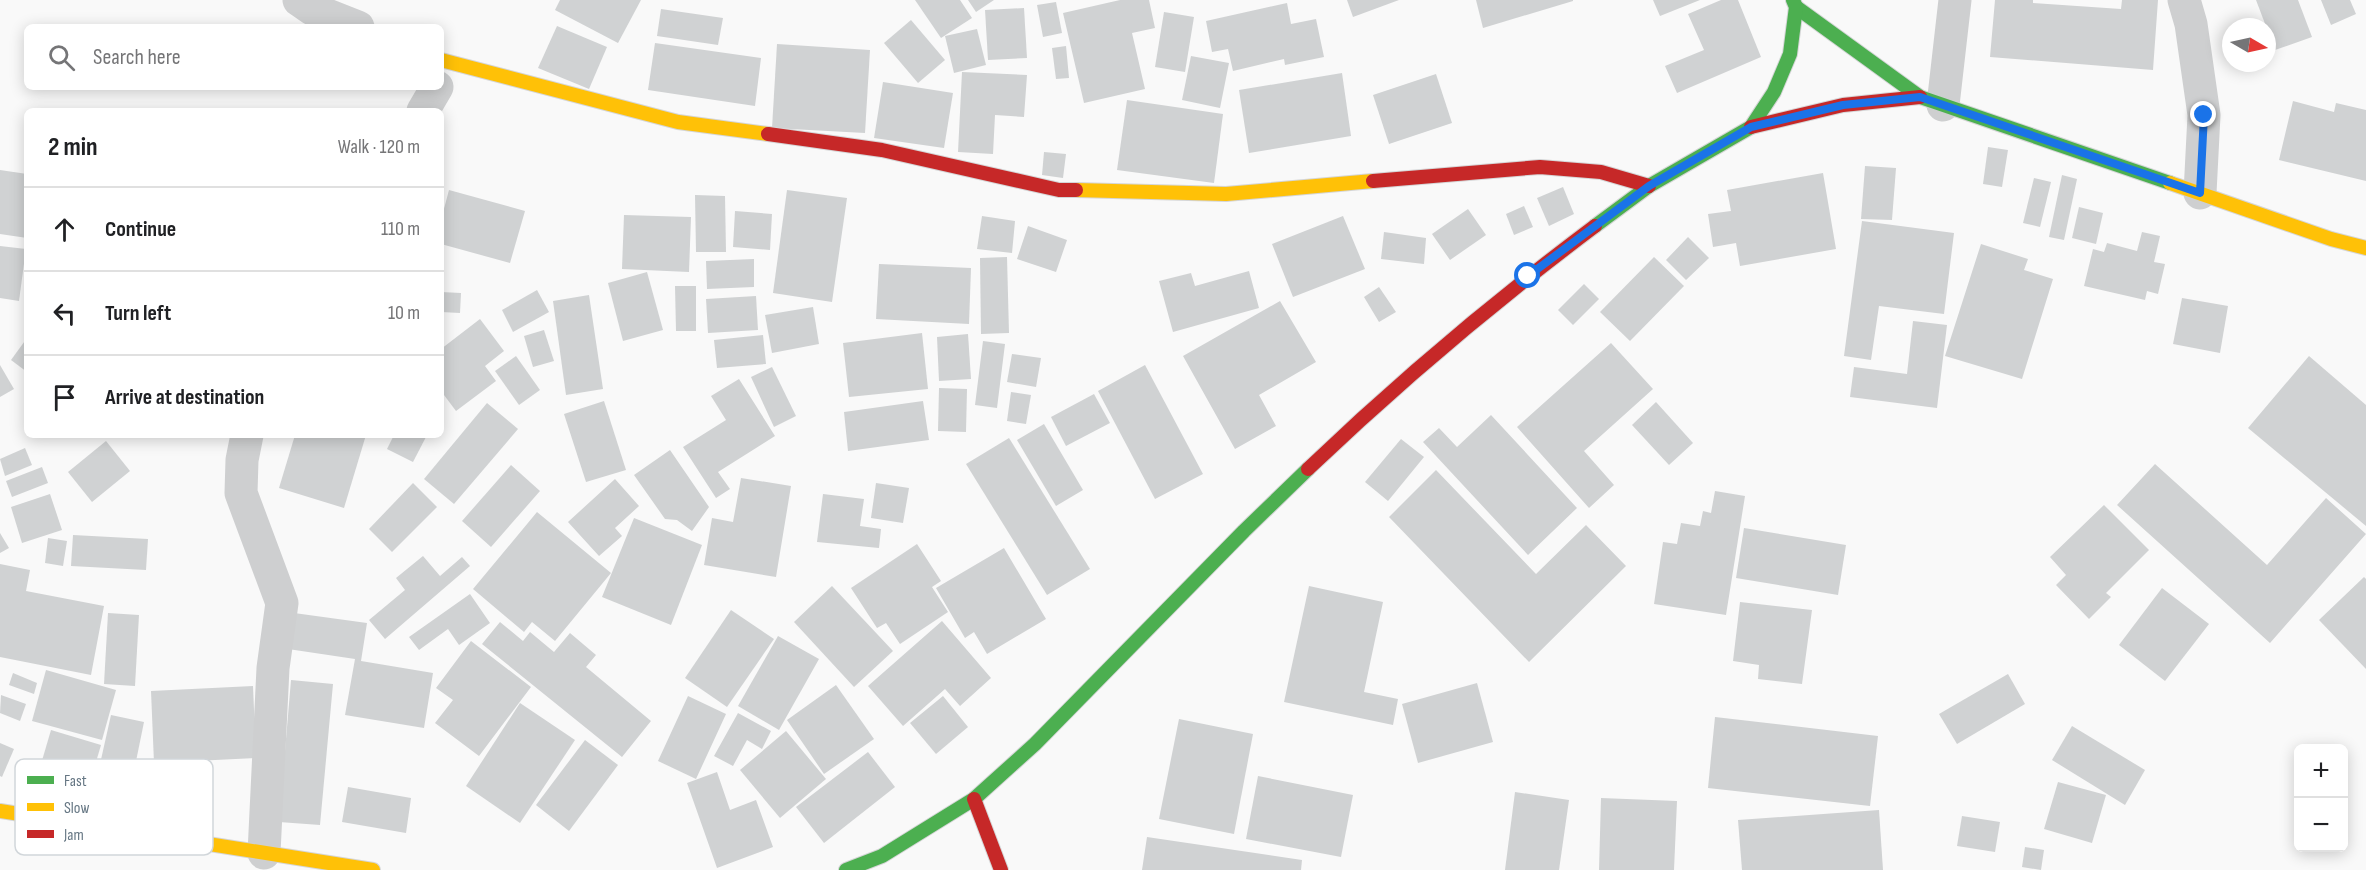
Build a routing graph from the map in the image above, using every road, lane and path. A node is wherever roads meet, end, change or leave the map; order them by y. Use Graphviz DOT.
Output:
graph roads {
  1 [pos="299,0"];
  2 [pos="1955,0"];
  3 [pos="2184,0"];
  4 [pos="1794,3"];
  5 [pos="350,24"];
  6 [pos="444,73"];
  7 [pos="434,90"];
  8 [pos="1931,101"];
  9 [pos="424,108"];
  10 [pos="1751,127"];
  11 [pos="1649,186"];
  12 [pos="2200,193"];
  13 [pos="2366,248"];
  14 [pos="246,438"];
  15 [pos="974,799"];
  16 [pos="0,811"];
  17 [pos="15,815"];
  18 [pos="213,845"];
  19 [pos="264,853"];
  20 [pos="373,870"];
  21 [pos="846,870"];
  22 [pos="1001,870"];
  1 -- 5 [label="street"];
  2 -- 8 [label="street"];
  3 -- 12 [label="street"];
  4 -- 8 [label="street"];
  4 -- 10 [label="street"];
  6 -- 11 [label="street"];
  7 -- 9 [label="street"];
  8 -- 10 [label="street"];
  8 -- 12 [label="street"];
  10 -- 11 [label="street"];
  11 -- 15 [label="street"];
  12 -- 13 [label="street"];
  14 -- 19 [label="street"];
  15 -- 21 [label="street"];
  15 -- 22 [label="street"];
  16 -- 17 [label="street"];
  18 -- 19 [label="street"];
  19 -- 20 [label="street"];
}
